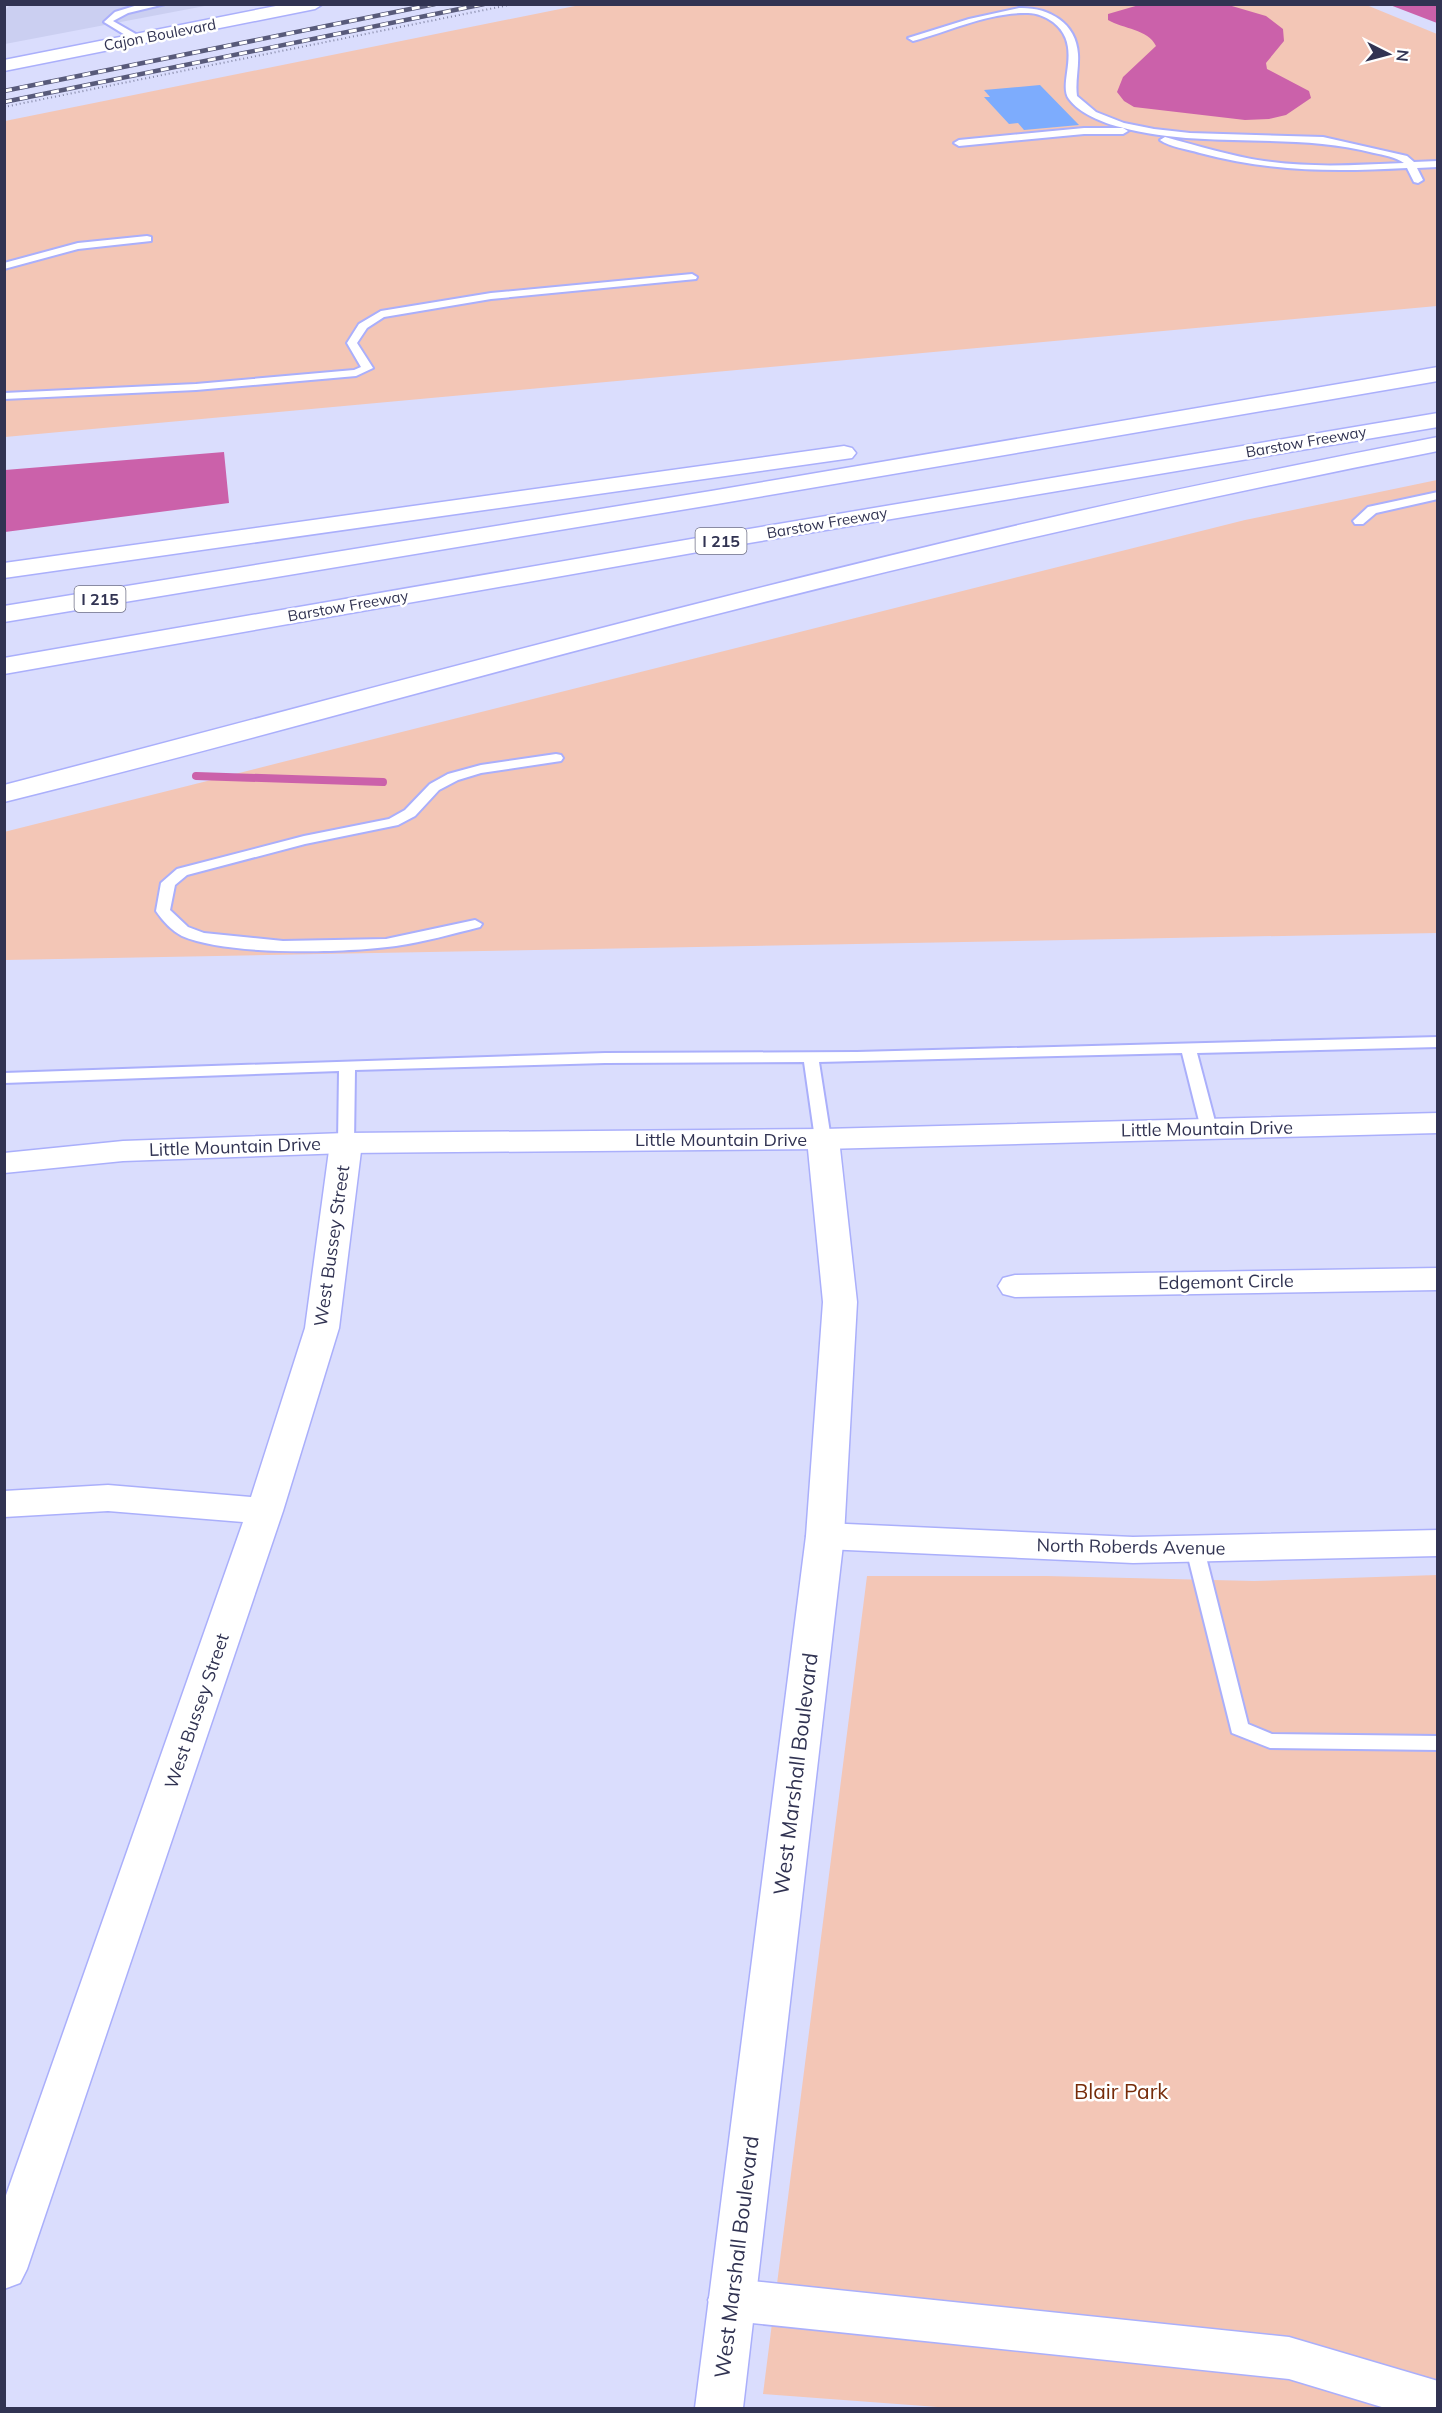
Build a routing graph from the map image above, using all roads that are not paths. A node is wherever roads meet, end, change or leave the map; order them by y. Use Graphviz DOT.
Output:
graph roads {
  1 [pos="161,4"];
  2 [pos="315,4"];
  3 [pos="913,38"];
  4 [pos="138,39"];
  5 [pos="4,66"];
  6 [pos="1098,117"];
  7 [pos="1093,131"];
  8 [pos="959,143"];
  9 [pos="1437,164"];
  10 [pos="1411,165"];
  11 [pos="1418,180"];
  12 [pos="147,239"];
  13 [pos="4,266"];
  14 [pos="692,277"];
  15 [pos="1436,375"];
  16 [pos="4,396"];
  17 [pos="1437,420"];
  18 [pos="1437,444"];
  19 [pos="1437,495"];
  20 [pos="1359,521"];
  21 [pos="4,571"];
  22 [pos="4,614"];
  23 [pos="4,666"];
  24 [pos="556,758"];
  25 [pos="4,794"];
  26 [pos="475,924"];
  27 [pos="1437,1042"];
  28 [pos="1188,1048"];
  29 [pos="811,1057"];
  30 [pos="347,1065"];
  31 [pos="4,1078"];
  32 [pos="1437,1123"];
  33 [pos="1209,1129"];
  34 [pos="823,1139"];
  35 [pos="346,1143"];
  36 [pos="4,1163"];
  37 [pos="1437,1279"];
  38 [pos="1016,1286"];
  39 [pos="4,1504"];
  40 [pos="265,1511"];
  41 [pos="825,1536"];
  42 [pos="1437,1544"];
  43 [pos="1195,1549"];
  44 [pos="1437,1743"];
  45 [pos="4,2269"];
  46 [pos="732,2300"];
  47 [pos="1437,2403"];
  48 [pos="719,2409"];
  1 -- 4 [label="lane"];
  2 -- 4 [label="main road, Cajon Boulevard"];
  3 -- 6 [label="lane"];
  4 -- 5 [label="main road, Cajon Boulevard"];
  6 -- 7 [label="lane"];
  6 -- 10 [label="lane"];
  7 -- 8 [label="lane"];
  7 -- 10 [label="lane"];
  9 -- 10 [label="lane"];
  10 -- 11 [label="lane"];
  12 -- 13 [label="lane"];
  14 -- 16 [label="lane"];
  15 -- 21 [label="main road"];
  15 -- 22 [label="main road, I 215"];
  17 -- 23 [label="main road, Barstow Freeway / I 215"];
  18 -- 25 [label="main road"];
  19 -- 20 [label="lane"];
  24 -- 26 [label="lane"];
  27 -- 28 [label="lane"];
  28 -- 29 [label="lane"];
  28 -- 33 [label="lane"];
  29 -- 30 [label="lane"];
  29 -- 34 [label="lane"];
  30 -- 31 [label="lane"];
  30 -- 35 [label="lane"];
  32 -- 33 [label="main road, Little Mountain Drive"];
  33 -- 34 [label="main road, Little Mountain Drive"];
  34 -- 35 [label="main road, Little Mountain Drive"];
  34 -- 41 [label="main road, West Marshall Boulevard"];
  35 -- 36 [label="main road, Little Mountain Drive"];
  35 -- 40 [label="main road, West Bussey Street"];
  37 -- 38 [label="main road, Edgemont Circle"];
  39 -- 40 [label="main road"];
  40 -- 45 [label="main road, West Bussey Street"];
  41 -- 43 [label="main road, North Roberds Avenue"];
  41 -- 46 [label="main road, West Marshall Boulevard"];
  42 -- 43 [label="main road, North Roberds Avenue"];
  43 -- 44 [label="lane"];
  46 -- 47 [label="main road"];
  46 -- 48 [label="main road, West Marshall Boulevard"];
}
